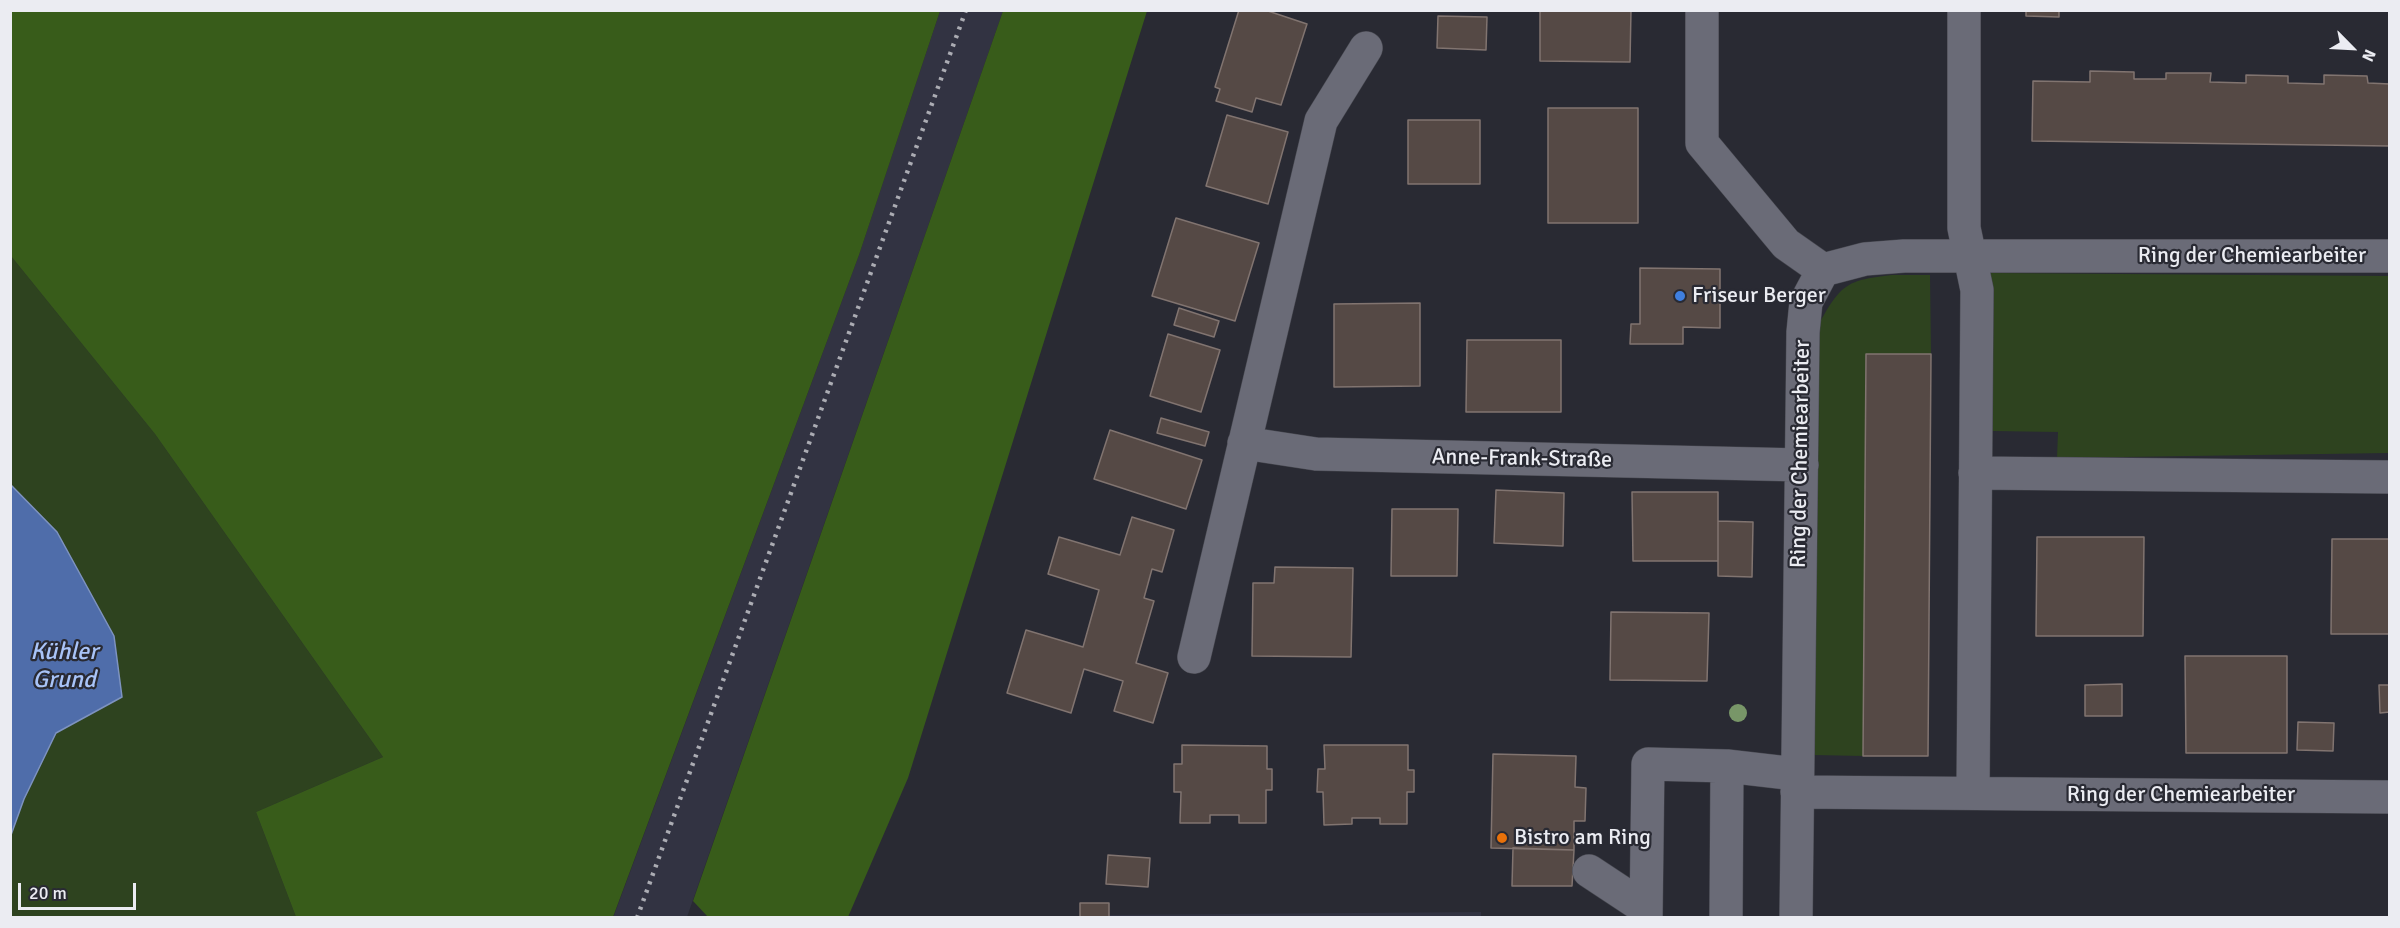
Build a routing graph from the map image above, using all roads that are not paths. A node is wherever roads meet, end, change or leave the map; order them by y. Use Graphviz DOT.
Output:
graph roads {
  1 [pos="1702,10"];
  2 [pos="1964,10"];
  3 [pos="1366,48"];
  4 [pos="1970,256"];
  5 [pos="2390,256"];
  6 [pos="1822,270"];
  7 [pos="1244,443"];
  8 [pos="1802,465"];
  9 [pos="1975,473"];
  10 [pos="2390,477"];
  11 [pos="1194,657"];
  12 [pos="1727,766"];
  13 [pos="1797,783"];
  14 [pos="1973,792"];
  15 [pos="2390,797"];
  16 [pos="1589,871"];
  17 [pos="1645,913"];
  18 [pos="1726,918"];
  19 [pos="1796,918"];
  1 -- 6 [label="street"];
  2 -- 4 [label="street"];
  3 -- 7 [label="street"];
  4 -- 5 [label="street, Ring der Chemiearbeiter"];
  4 -- 6 [label="street, Ring der Chemiearbeiter"];
  4 -- 9 [label="street"];
  6 -- 8 [label="street, Ring der Chemiearbeiter"];
  7 -- 8 [label="street, Anne-Frank-Straße"];
  7 -- 11 [label="street"];
  8 -- 13 [label="street, Ring der Chemiearbeiter"];
  9 -- 10 [label="street"];
  9 -- 14 [label="street"];
  12 -- 13 [label="street"];
  12 -- 17 [label="street"];
  12 -- 18 [label="street"];
  13 -- 14 [label="street, Ring der Chemiearbeiter"];
  13 -- 19 [label="street, Ring der Chemiearbeiter"];
  14 -- 15 [label="street, Ring der Chemiearbeiter"];
  16 -- 17 [label="street"];
}
